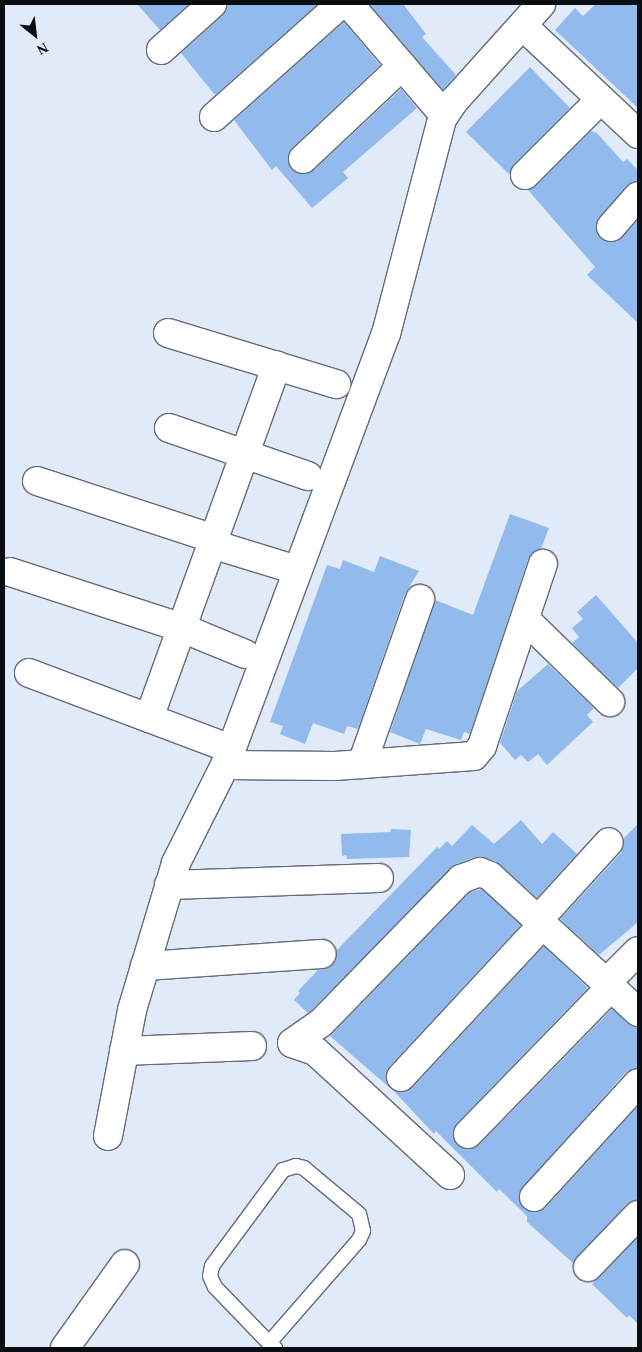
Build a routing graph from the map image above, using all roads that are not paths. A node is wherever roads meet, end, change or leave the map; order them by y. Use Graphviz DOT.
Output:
graph roads {
  1 [pos="212,4"];
  2 [pos="342,4"];
  3 [pos="349,4"];
  4 [pos="540,4"];
  5 [pos="523,26"];
  6 [pos="160,50"];
  7 [pos="402,66"];
  8 [pos="601,99"];
  9 [pos="444,115"];
  10 [pos="214,117"];
  11 [pos="638,134"];
  12 [pos="303,159"];
  13 [pos="525,175"];
  14 [pos="638,196"];
  15 [pos="611,227"];
  16 [pos="168,333"];
  17 [pos="277,365"];
  18 [pos="336,384"];
  19 [pos="169,428"];
  20 [pos="244,455"];
  21 [pos="308,476"];
  22 [pos="37,481"];
  23 [pos="213,542"];
  24 [pos="543,564"];
  25 [pos="298,570"];
  26 [pos="10,572"];
  27 [pos="420,599"];
  28 [pos="525,619"];
  29 [pos="182,628"];
  30 [pos="245,654"];
  31 [pos="29,673"];
  32 [pos="610,702"];
  33 [pos="149,718"];
  34 [pos="228,757"];
  35 [pos="362,764"];
  36 [pos="609,842"];
  37 [pos="379,878"];
  38 [pos="169,886"];
  39 [pos="540,922"];
  40 [pos="638,951"];
  41 [pos="322,954"];
  42 [pos="145,966"];
  43 [pos="609,985"];
  44 [pos="638,1012"];
  45 [pos="252,1046"];
  46 [pos="124,1051"];
  47 [pos="401,1077"];
  48 [pos="638,1083"];
  49 [pos="468,1134"];
  50 [pos="108,1136"];
  51 [pos="450,1175"];
  52 [pos="534,1197"];
  53 [pos="638,1214"];
  54 [pos="125,1264"];
  55 [pos="588,1268"];
  56 [pos="272,1345"];
  57 [pos="64,1348"];
  1 -- 6 [label="street"];
  2 -- 10 [label="street"];
  3 -- 7 [label="street"];
  4 -- 5 [label="street"];
  5 -- 8 [label="street"];
  5 -- 9 [label="street"];
  7 -- 9 [label="street"];
  7 -- 12 [label="street"];
  8 -- 11 [label="street"];
  8 -- 13 [label="street"];
  9 -- 25 [label="street"];
  14 -- 15 [label="street"];
  16 -- 17 [label="street"];
  17 -- 18 [label="street"];
  17 -- 20 [label="street"];
  19 -- 20 [label="street"];
  20 -- 21 [label="street"];
  20 -- 23 [label="street"];
  22 -- 23 [label="street"];
  23 -- 25 [label="street"];
  23 -- 29 [label="street"];
  24 -- 28 [label="street"];
  25 -- 34 [label="street"];
  26 -- 29 [label="street"];
  27 -- 35 [label="street"];
  28 -- 32 [label="street"];
  28 -- 35 [label="street"];
  29 -- 30 [label="street"];
  29 -- 33 [label="street"];
  31 -- 33 [label="street"];
  33 -- 34 [label="street"];
  34 -- 35 [label="street"];
  34 -- 38 [label="street"];
  36 -- 39 [label="street"];
  37 -- 38 [label="street"];
  38 -- 42 [label="street"];
  39 -- 43 [label="street"];
  39 -- 47 [label="street"];
  39 -- 51 [label="street"];
  40 -- 43 [label="street"];
  41 -- 42 [label="street"];
  42 -- 46 [label="street"];
  43 -- 44 [label="street"];
  43 -- 49 [label="street"];
  45 -- 46 [label="street"];
  46 -- 50 [label="street"];
  48 -- 52 [label="street"];
  53 -- 55 [label="street"];
  54 -- 57 [label="street"];
  56 -- 56 [label="lane"];
}
